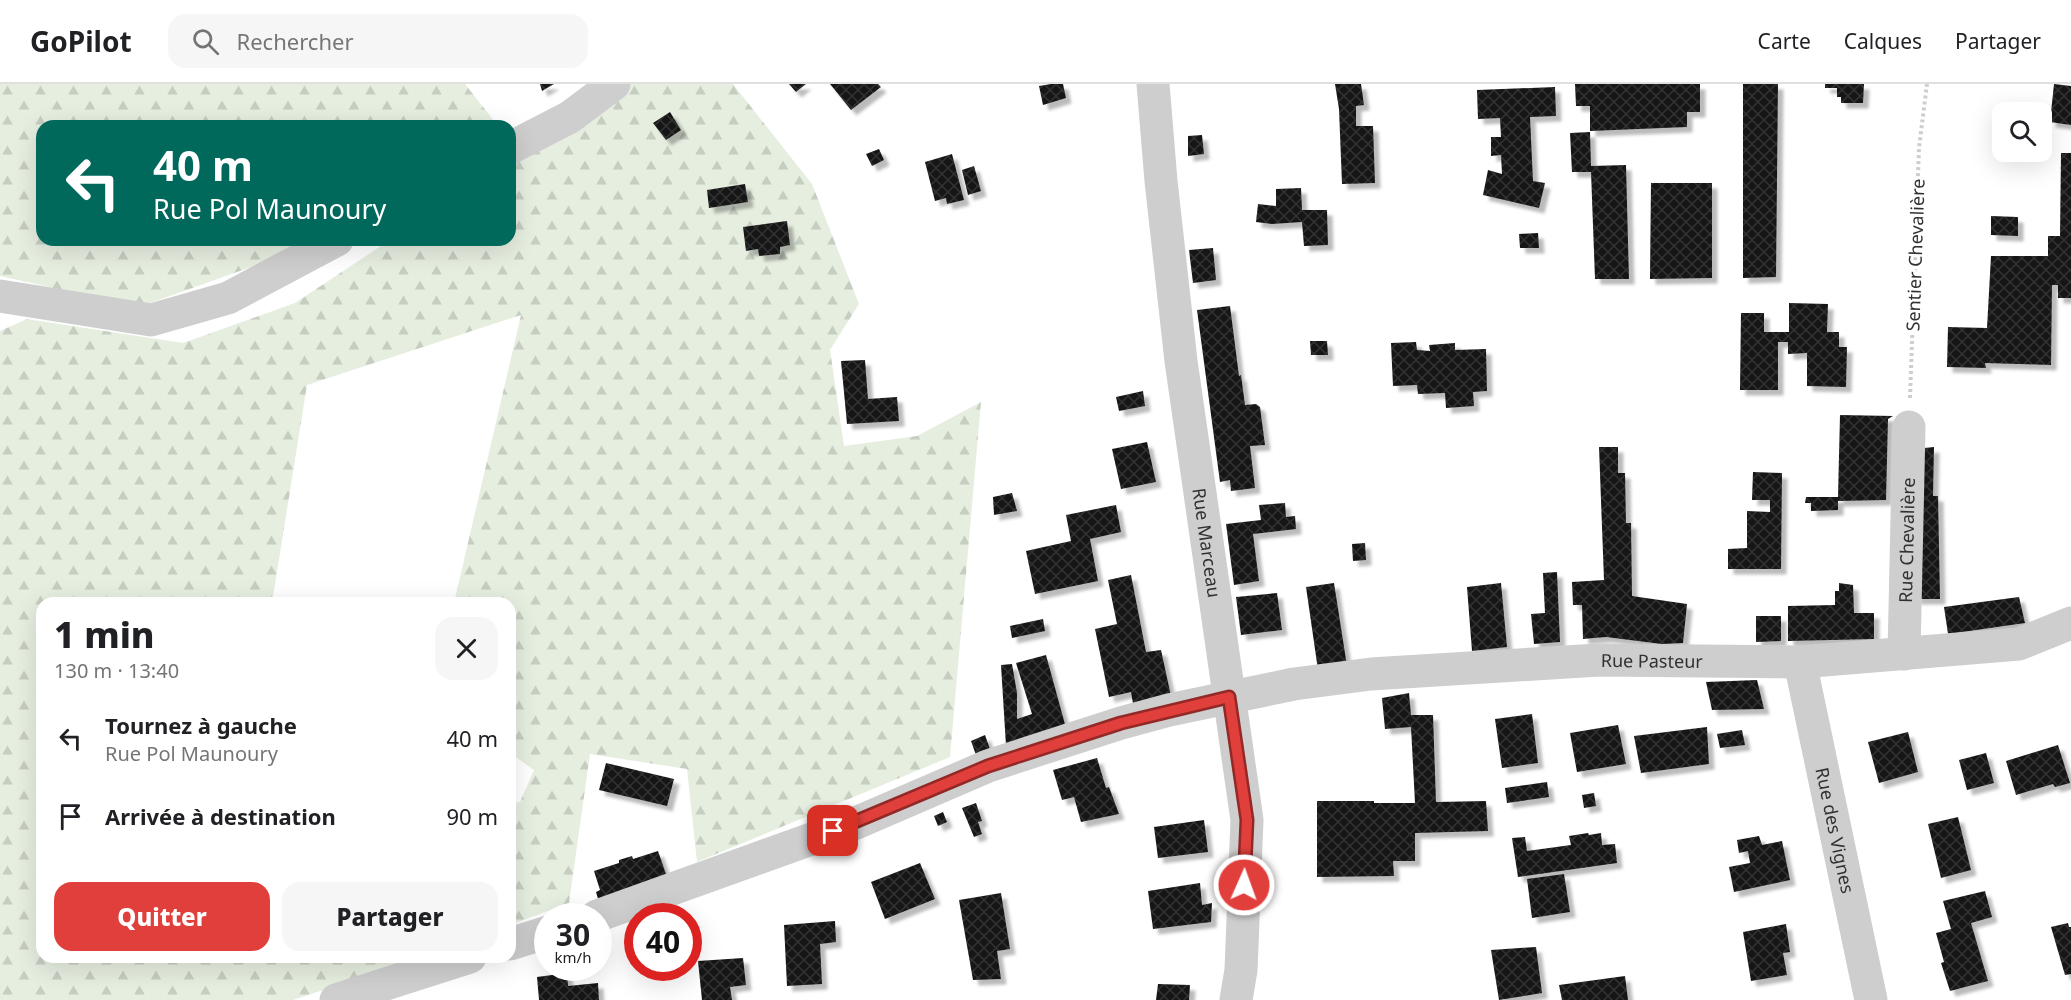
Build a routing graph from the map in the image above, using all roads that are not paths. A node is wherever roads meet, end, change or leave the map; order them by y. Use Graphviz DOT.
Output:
graph roads {
  1 [pos="614,84"];
  2 [pos="1153,84"];
  3 [pos="516,145"];
  4 [pos="326,246"];
  5 [pos="0,296"];
  6 [pos="1909,428"];
  7 [pos="2071,622"];
  8 [pos="1904,654"];
  9 [pos="1800,662"];
  10 [pos="1229,697"];
  11 [pos="612,911"];
  12 [pos="534,936"];
  13 [pos="516,942"];
  14 [pos="451,963"];
  15 [pos="336,1000"];
  16 [pos="1236,1000"];
  17 [pos="1871,1000"];
  1 -- 3 [label="street"];
  2 -- 10 [label="street, Rue Marceau"];
  4 -- 5 [label="street"];
  6 -- 8 [label="street, Rue Chevalière"];
  7 -- 8 [label="street, Rue Pasteur"];
  8 -- 9 [label="street, Rue Pasteur"];
  9 -- 10 [label="street, Rue Pasteur"];
  9 -- 17 [label="street, Rue des Vignes"];
  10 -- 11 [label="street, Rue Pasteur"];
  10 -- 16 [label="street, Rue Marceau"];
  12 -- 13 [label="street"];
  14 -- 15 [label="street"];
}
